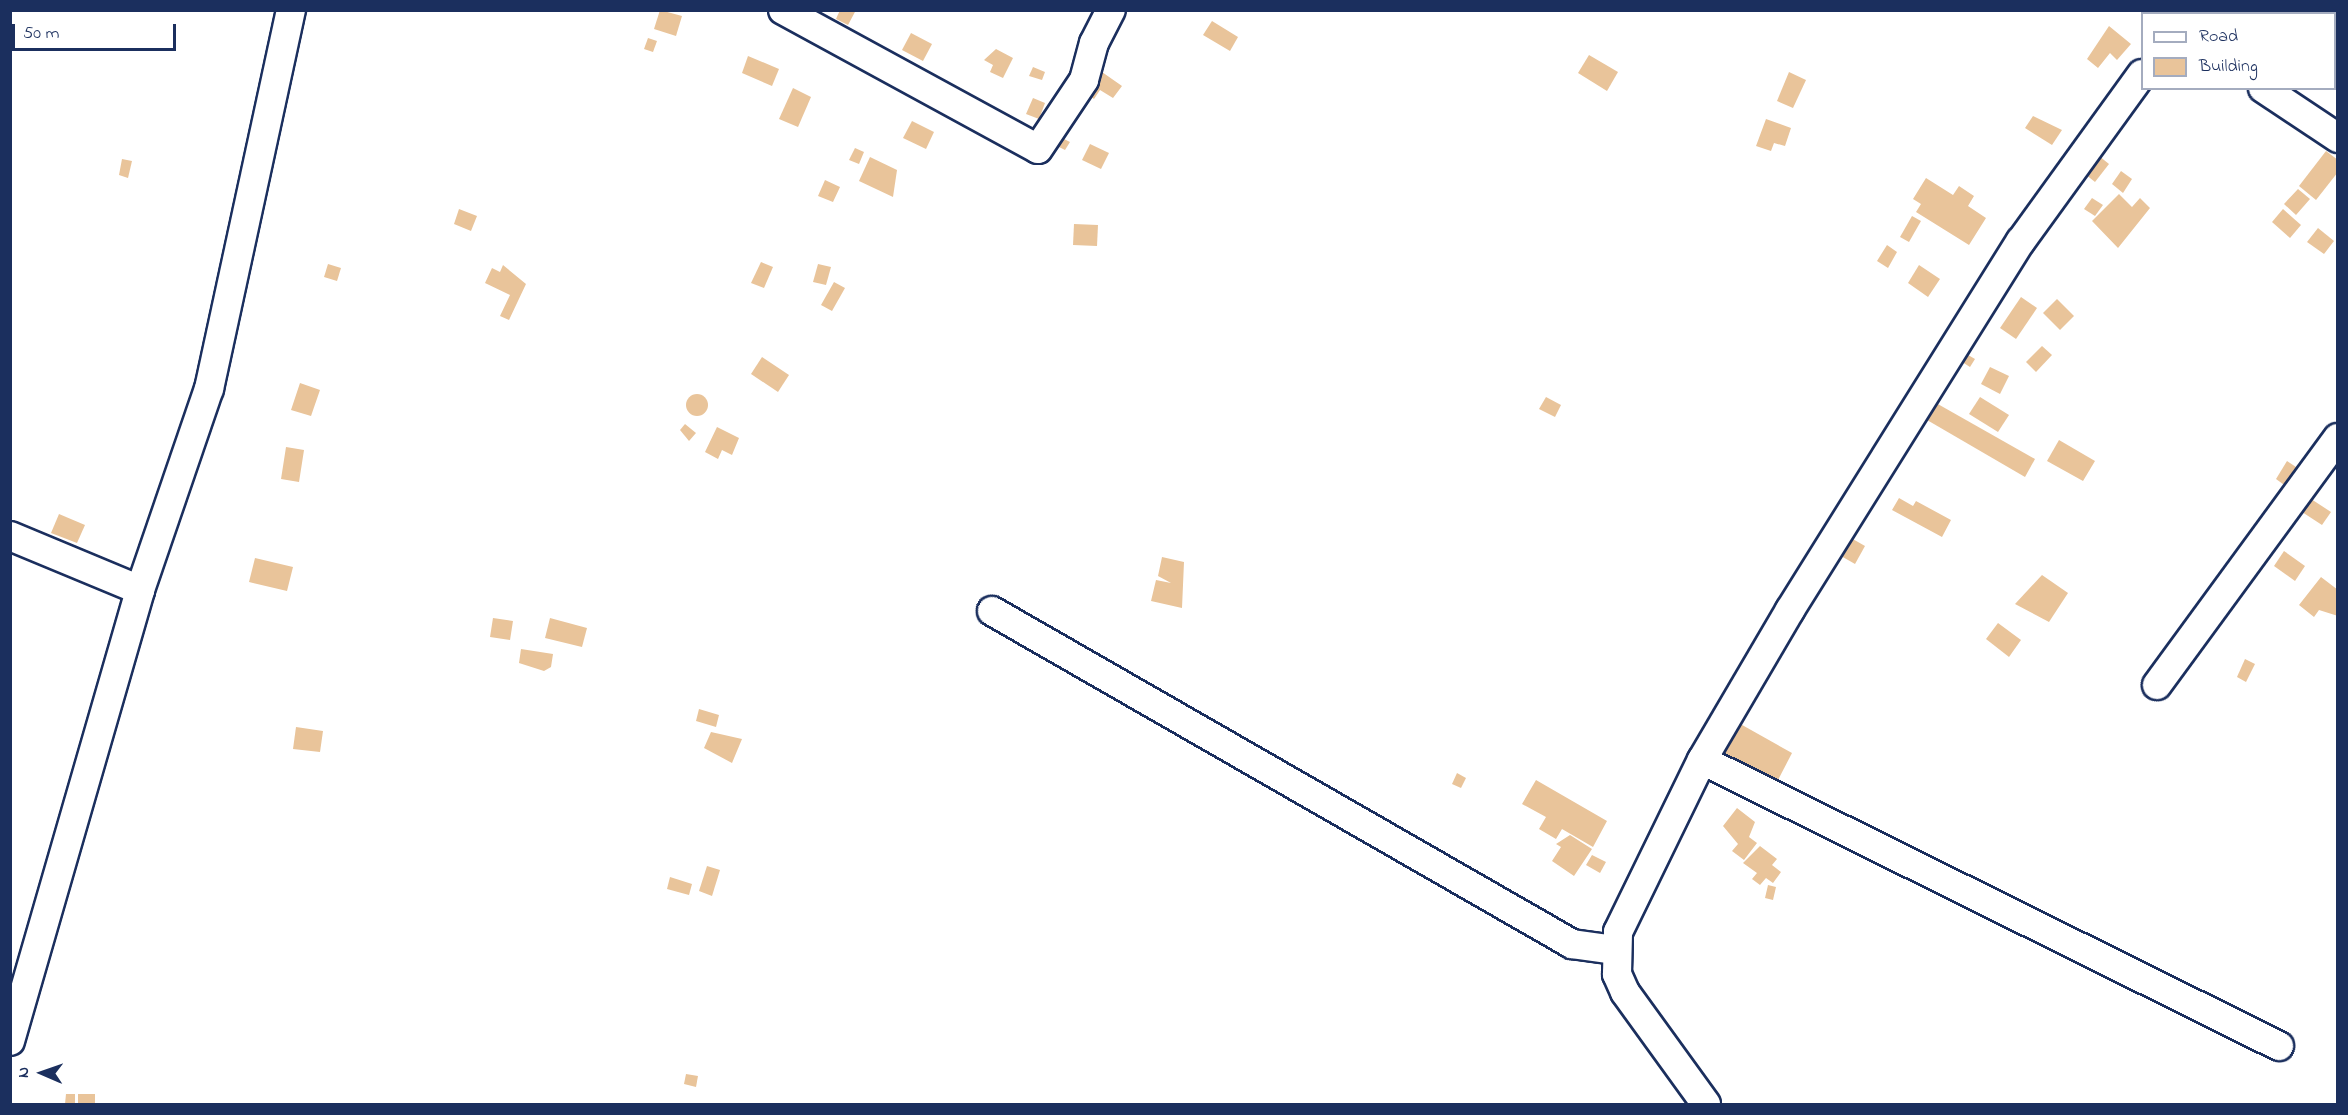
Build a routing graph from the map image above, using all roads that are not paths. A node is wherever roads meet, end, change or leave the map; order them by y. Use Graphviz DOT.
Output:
graph roads {
  1 [pos="291,10"];
  2 [pos="783,10"];
  3 [pos="1111,10"];
  4 [pos="2141,75"];
  5 [pos="2267,90"];
  6 [pos="2337,138"];
  7 [pos="2337,438"];
  8 [pos="10,536"];
  9 [pos="140,590"];
  10 [pos="992,610"];
  11 [pos="2157,685"];
  12 [pos="1702,760"];
  13 [pos="1615,950"];
  14 [pos="10,1041"];
  15 [pos="2279,1046"];
  16 [pos="1706,1104"];
  1 -- 9 [label="street"];
  2 -- 3 [label="street"];
  4 -- 12 [label="street"];
  5 -- 6 [label="street"];
  7 -- 11 [label="street"];
  8 -- 9 [label="street"];
  9 -- 14 [label="street"];
  10 -- 13 [label="street"];
  12 -- 13 [label="street"];
  12 -- 15 [label="street"];
  13 -- 16 [label="street"];
}
